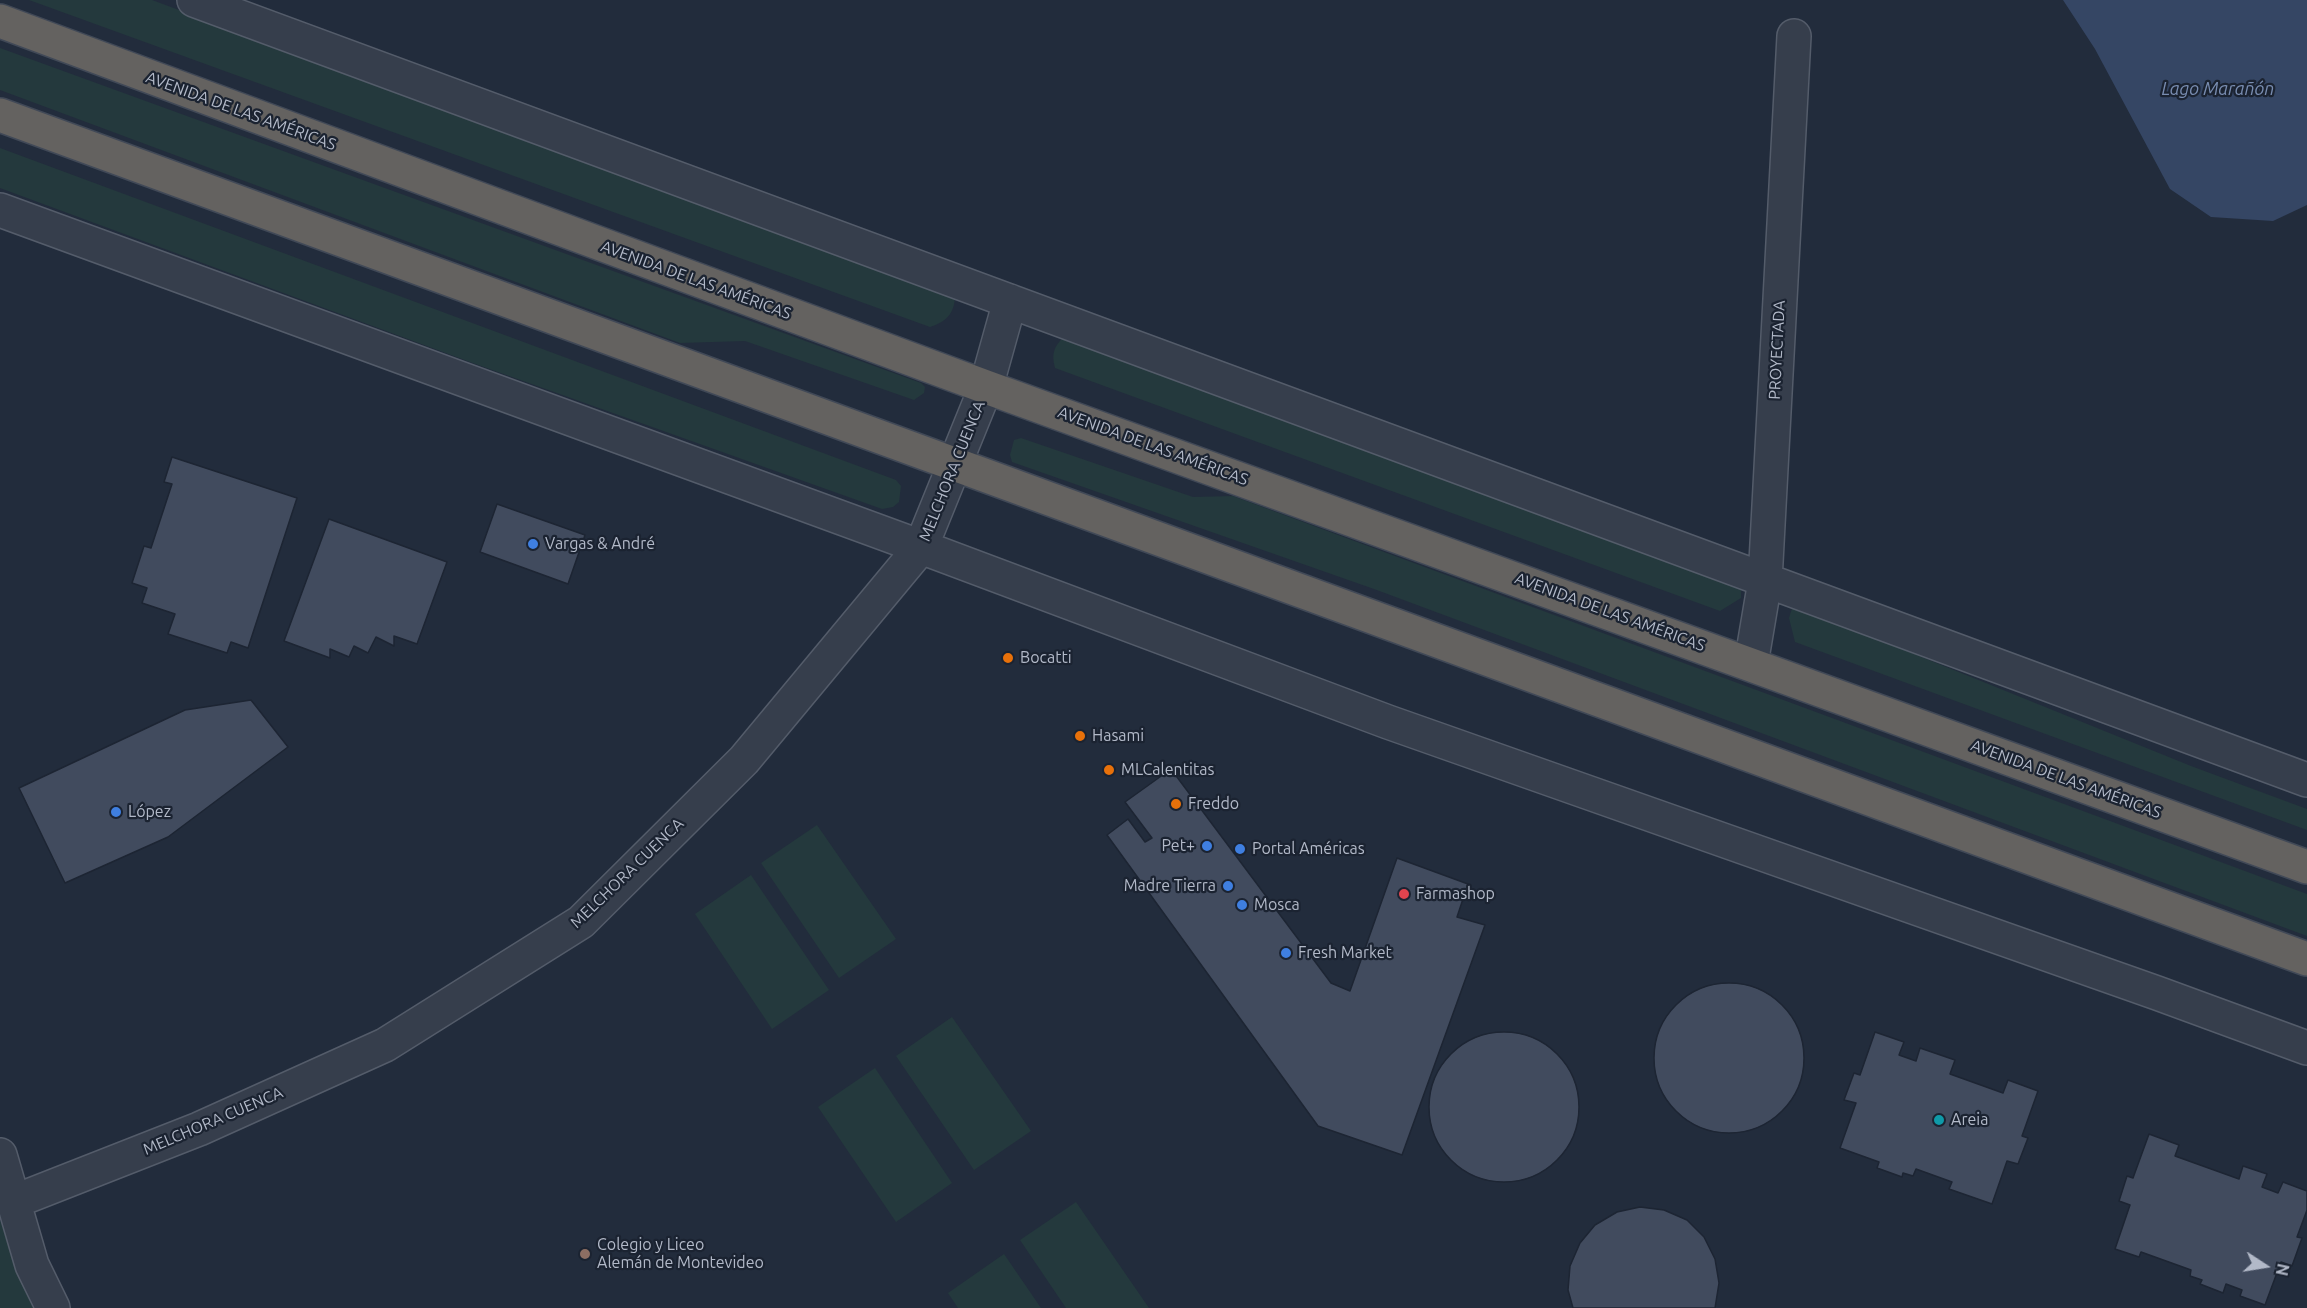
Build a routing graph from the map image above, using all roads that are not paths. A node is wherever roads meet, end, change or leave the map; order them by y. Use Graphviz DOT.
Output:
graph roads {
  1 [pos="194,0"];
  2 [pos="0,21"];
  3 [pos="1794,36"];
  4 [pos="0,115"];
  5 [pos="0,210"];
  6 [pos="1010,301"];
  7 [pos="986,387"];
  8 [pos="954,466"];
  9 [pos="921,547"];
  10 [pos="1765,581"];
  11 [pos="1752,664"];
  12 [pos="2307,780"];
  13 [pos="2307,867"];
  14 [pos="2307,958"];
  15 [pos="2307,1048"];
  16 [pos="0,1155"];
  17 [pos="13,1202"];
  18 [pos="53,1308"];
  1 -- 6 [label="street"];
  2 -- 7 [label="highway, AVENIDA DE LAS AMÉRICAS"];
  3 -- 10 [label="street, PROYECTADA"];
  4 -- 8 [label="highway"];
  5 -- 9 [label="street"];
  6 -- 7 [label="street, MELCHORA CUENCA"];
  6 -- 10 [label="street"];
  7 -- 8 [label="street, MELCHORA CUENCA"];
  7 -- 11 [label="highway, AVENIDA DE LAS AMÉRICAS"];
  8 -- 9 [label="street, MELCHORA CUENCA"];
  8 -- 14 [label="highway"];
  9 -- 15 [label="street"];
  9 -- 17 [label="street, MELCHORA CUENCA"];
  10 -- 11 [label="street, PROYECTADA"];
  10 -- 12 [label="street"];
  11 -- 13 [label="highway, AVENIDA DE LAS AMÉRICAS"];
  16 -- 17 [label="street"];
  17 -- 18 [label="street"];
}
